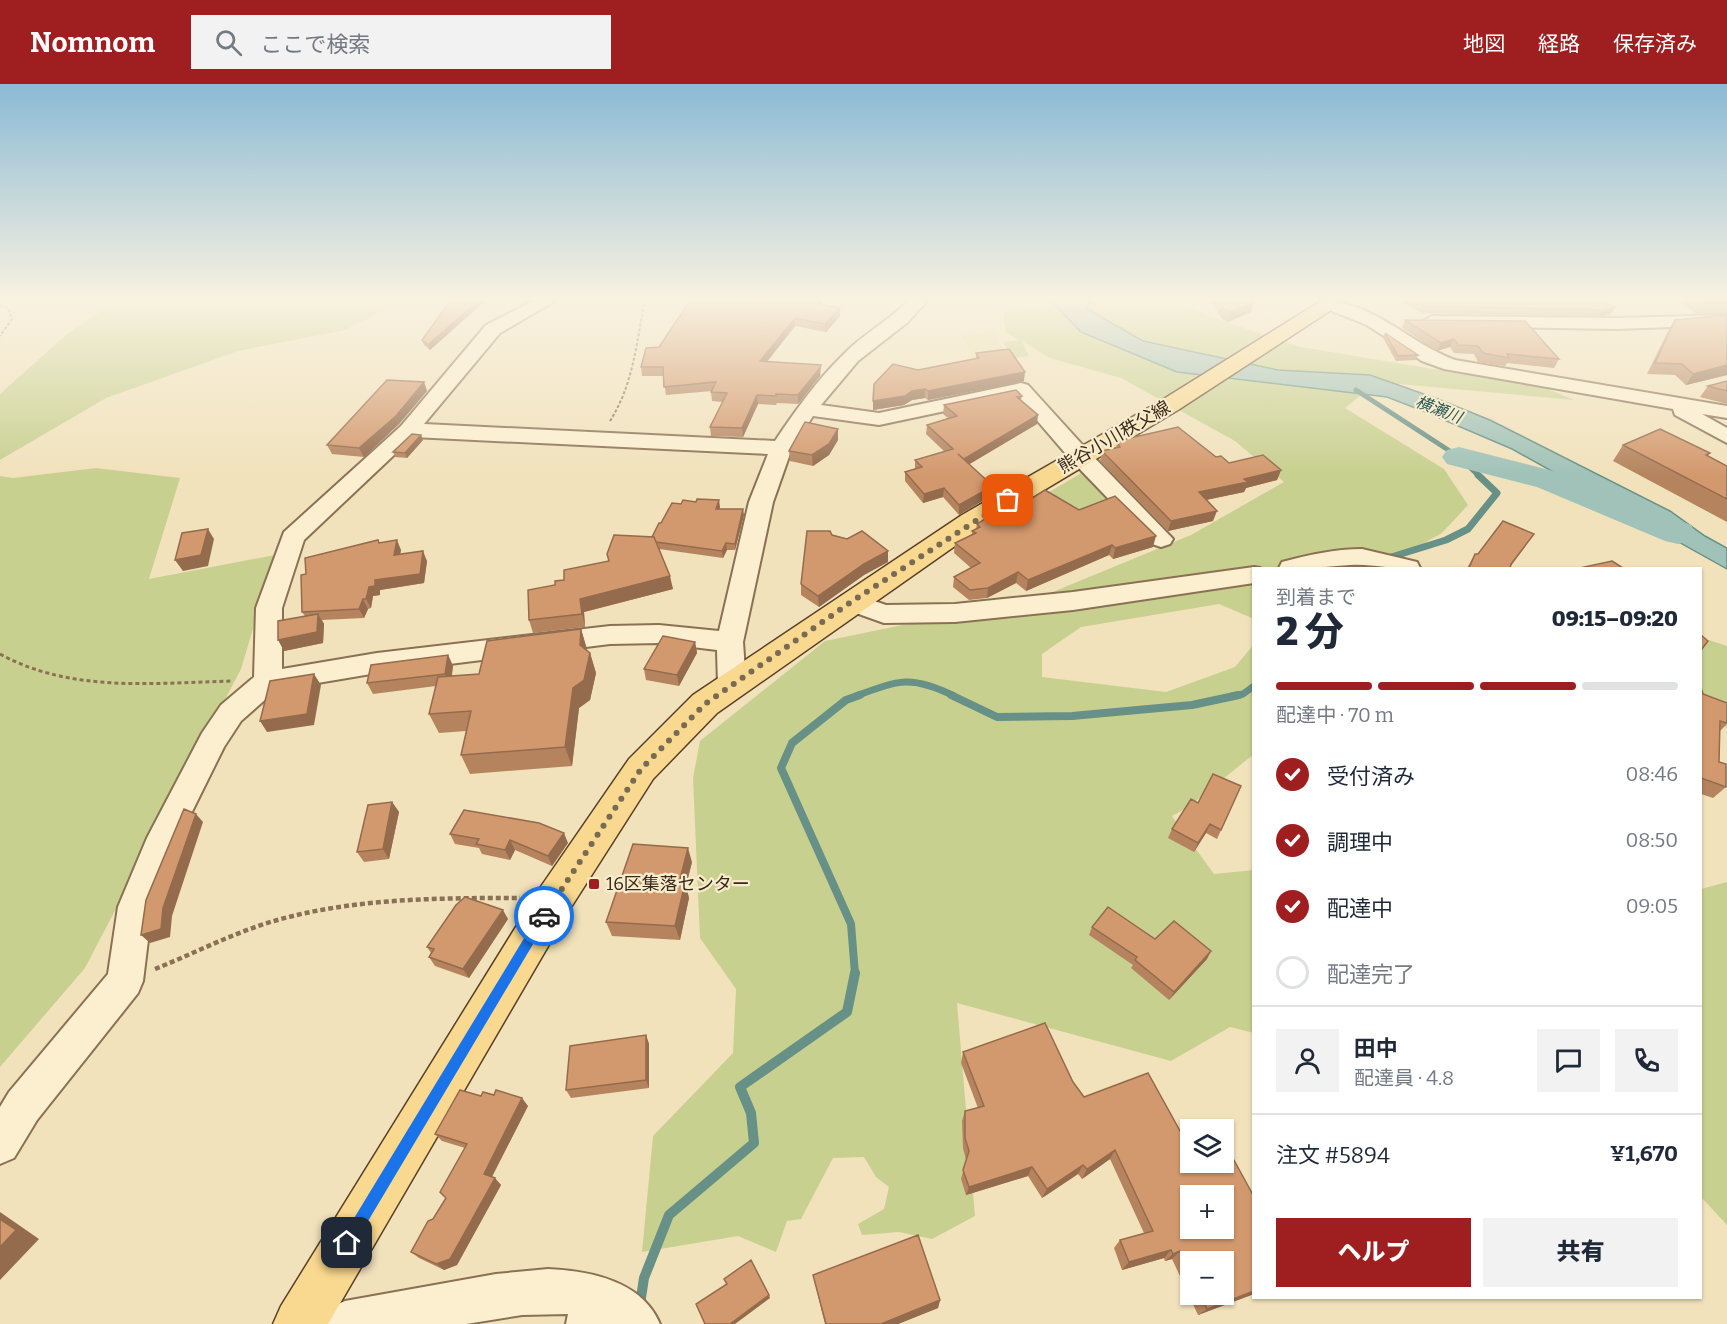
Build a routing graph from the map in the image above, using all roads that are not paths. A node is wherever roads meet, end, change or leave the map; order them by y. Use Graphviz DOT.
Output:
graph roads {
  1 [pos="468,359"];
  2 [pos="849,359"];
  3 [pos="1244,359"];
  4 [pos="1434,359"];
  5 [pos="1704,388"];
  6 [pos="1659,398"];
  7 [pos="807,409"];
  8 [pos="1727,412"];
  9 [pos="408,430"];
  10 [pos="1727,437"];
  11 [pos="781,448"];
  12 [pos="1080,456"];
  13 [pos="1161,539"];
  14 [pos="1296,567"];
  15 [pos="1404,567"];
  16 [pos="1252,575"];
  17 [pos="851,602"];
  18 [pos="730,642"];
  19 [pos="268,681"];
  20 [pos="732,685"];
  21 [pos="0,1144"];
  22 [pos="592,1311"];
  23 [pos="299,1324"];
  24 [pos="345,1324"];
  25 [pos="637,1324"];
  1 -- 9 [label="street"];
  2 -- 7 [label="street"];
  3 -- 12 [label="main road, 熊谷小川秩父線"];
  4 -- 6 [label="street"];
  5 -- 6 [label="street"];
  6 -- 8 [label="street"];
  6 -- 10 [label="street"];
  7 -- 11 [label="street"];
  7 -- 12 [label="street"];
  9 -- 11 [label="street"];
  9 -- 19 [label="street"];
  11 -- 18 [label="street"];
  12 -- 13 [label="street"];
  12 -- 17 [label="main road, 熊谷小川秩父線"];
  14 -- 15 [label="street"];
  16 -- 17 [label="street"];
  17 -- 20 [label="main road, 熊谷小川秩父線"];
  18 -- 19 [label="street"];
  18 -- 20 [label="street"];
  19 -- 21 [label="street"];
  20 -- 23 [label="main road, 熊谷小川秩父線"];
  22 -- 24 [label="street"];
  22 -- 25 [label="street"];
}
